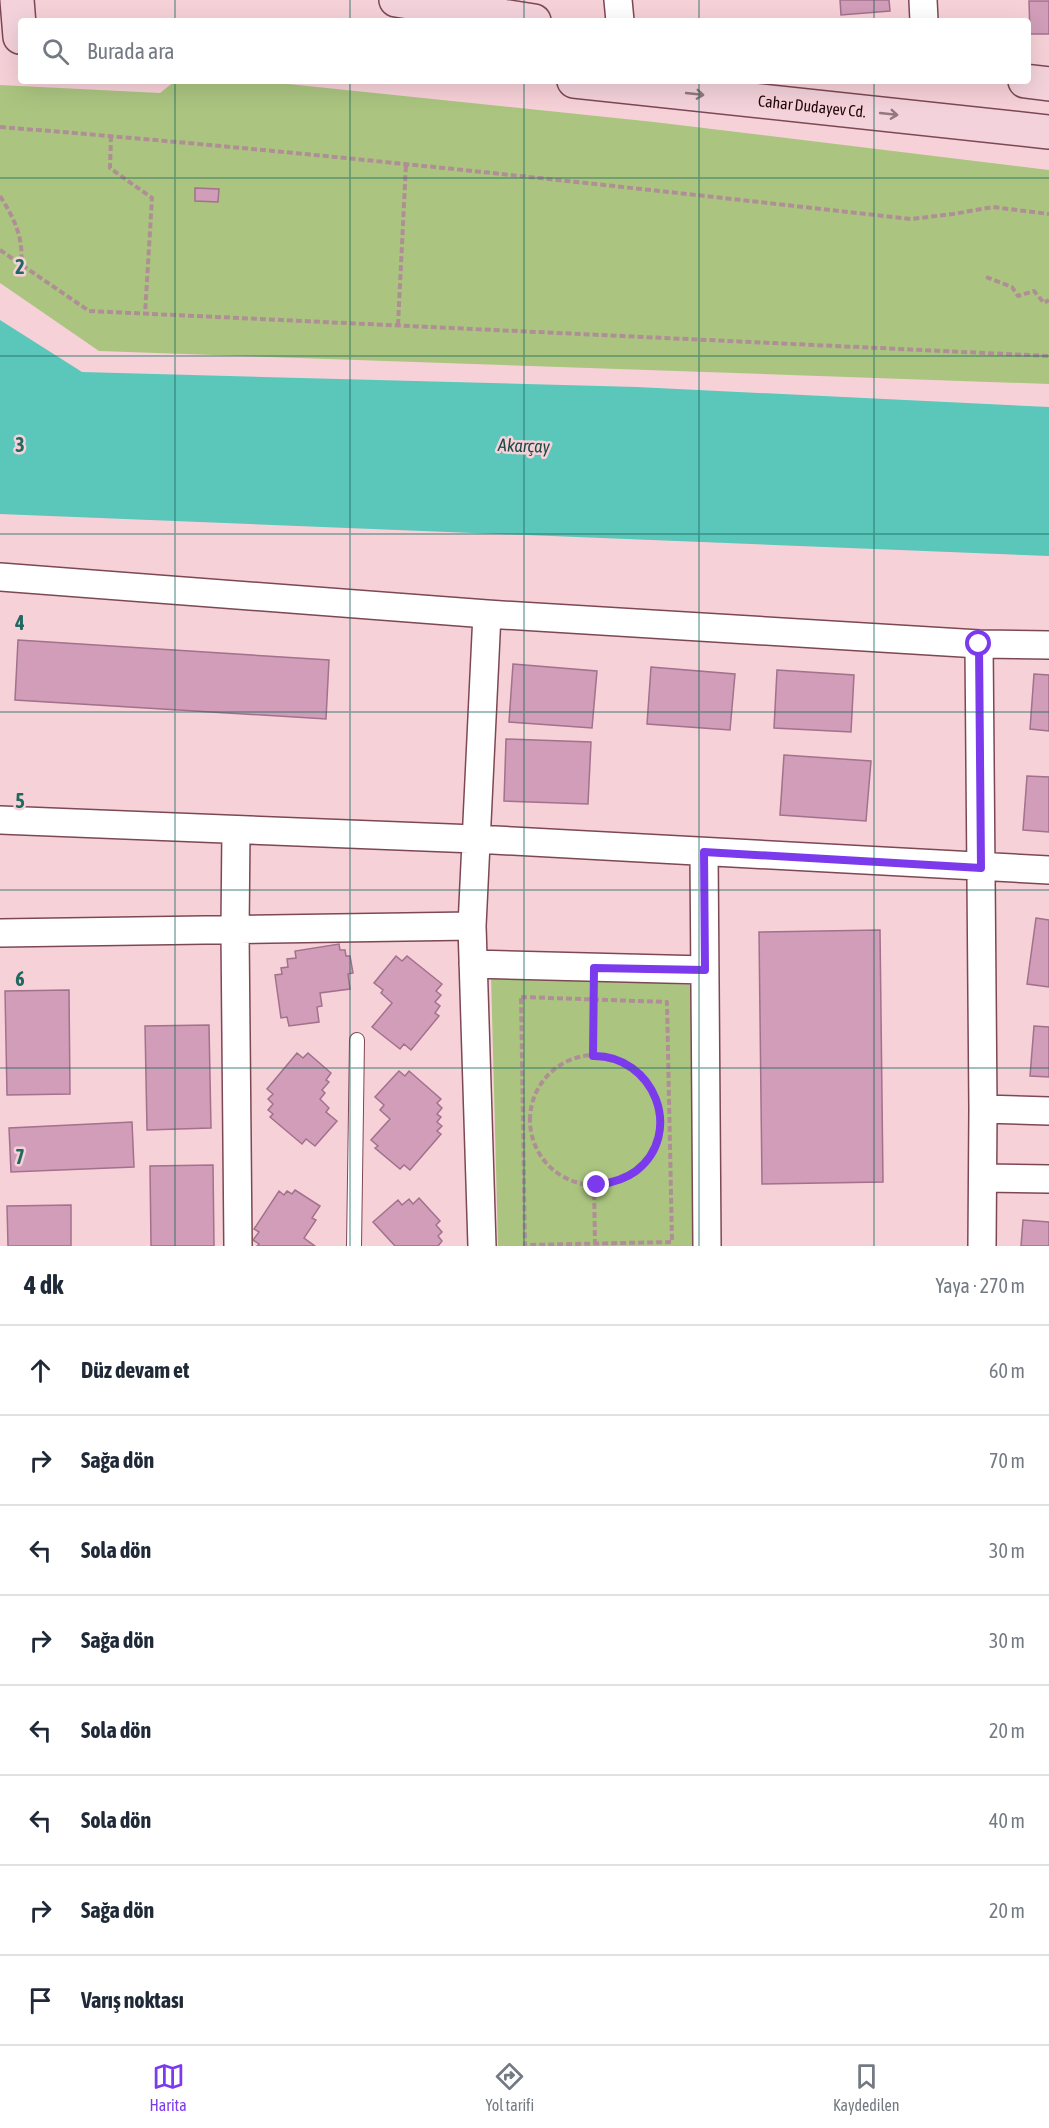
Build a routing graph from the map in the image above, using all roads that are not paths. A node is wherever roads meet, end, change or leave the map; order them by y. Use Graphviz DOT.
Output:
graph roads {
  1 [pos="17,0"];
  2 [pos="396,0"];
  3 [pos="618,0"];
  4 [pos="923,0"];
  5 [pos="19,18"];
  6 [pos="514,18"];
  7 [pos="620,18"];
  8 [pos="924,18"];
  9 [pos="0,36"];
  10 [pos="18,37"];
  11 [pos="1031,82"];
  12 [pos="602,84"];
  13 [pos="1049,84"];
  14 [pos="1049,132"];
  15 [pos="0,577"];
  16 [pos="487,614"];
  17 [pos="979,644"];
  18 [pos="1049,645"];
  19 [pos="0,820"];
  20 [pos="236,830"];
  21 [pos="475,839"];
  22 [pos="704,852"];
  23 [pos="981,868"];
  24 [pos="1049,870"];
  25 [pos="471,926"];
  26 [pos="235,930"];
  27 [pos="0,933"];
  28 [pos="473,964"];
  29 [pos="705,970"];
  30 [pos="357,1040"];
  31 [pos="983,1109"];
  32 [pos="1049,1111"];
  33 [pos="983,1178"];
  34 [pos="1049,1179"];
  35 [pos="238,1246"];
  36 [pos="354,1246"];
  37 [pos="482,1246"];
  38 [pos="707,1246"];
  39 [pos="982,1246"];
  1 -- 5 [label="main road"];
  2 -- 6 [label="main road"];
  3 -- 7 [label="street"];
  4 -- 8 [label="street"];
  9 -- 10 [label="main road"];
  11 -- 13 [label="main road"];
  12 -- 14 [label="main road, Cahar Dudayev Cd., one-way"];
  15 -- 16 [label="street"];
  16 -- 17 [label="street"];
  16 -- 21 [label="street"];
  17 -- 18 [label="street"];
  17 -- 23 [label="street"];
  19 -- 20 [label="street"];
  20 -- 21 [label="street"];
  20 -- 26 [label="street"];
  21 -- 22 [label="street"];
  21 -- 25 [label="street"];
  22 -- 23 [label="street"];
  22 -- 29 [label="street"];
  23 -- 24 [label="street"];
  23 -- 31 [label="street"];
  25 -- 26 [label="street"];
  25 -- 28 [label="street"];
  26 -- 27 [label="street"];
  26 -- 35 [label="street"];
  28 -- 29 [label="street"];
  28 -- 37 [label="street"];
  29 -- 38 [label="street"];
  30 -- 36 [label="lane"];
  31 -- 32 [label="street"];
  31 -- 33 [label="street"];
  33 -- 34 [label="street"];
  33 -- 39 [label="street"];
}
